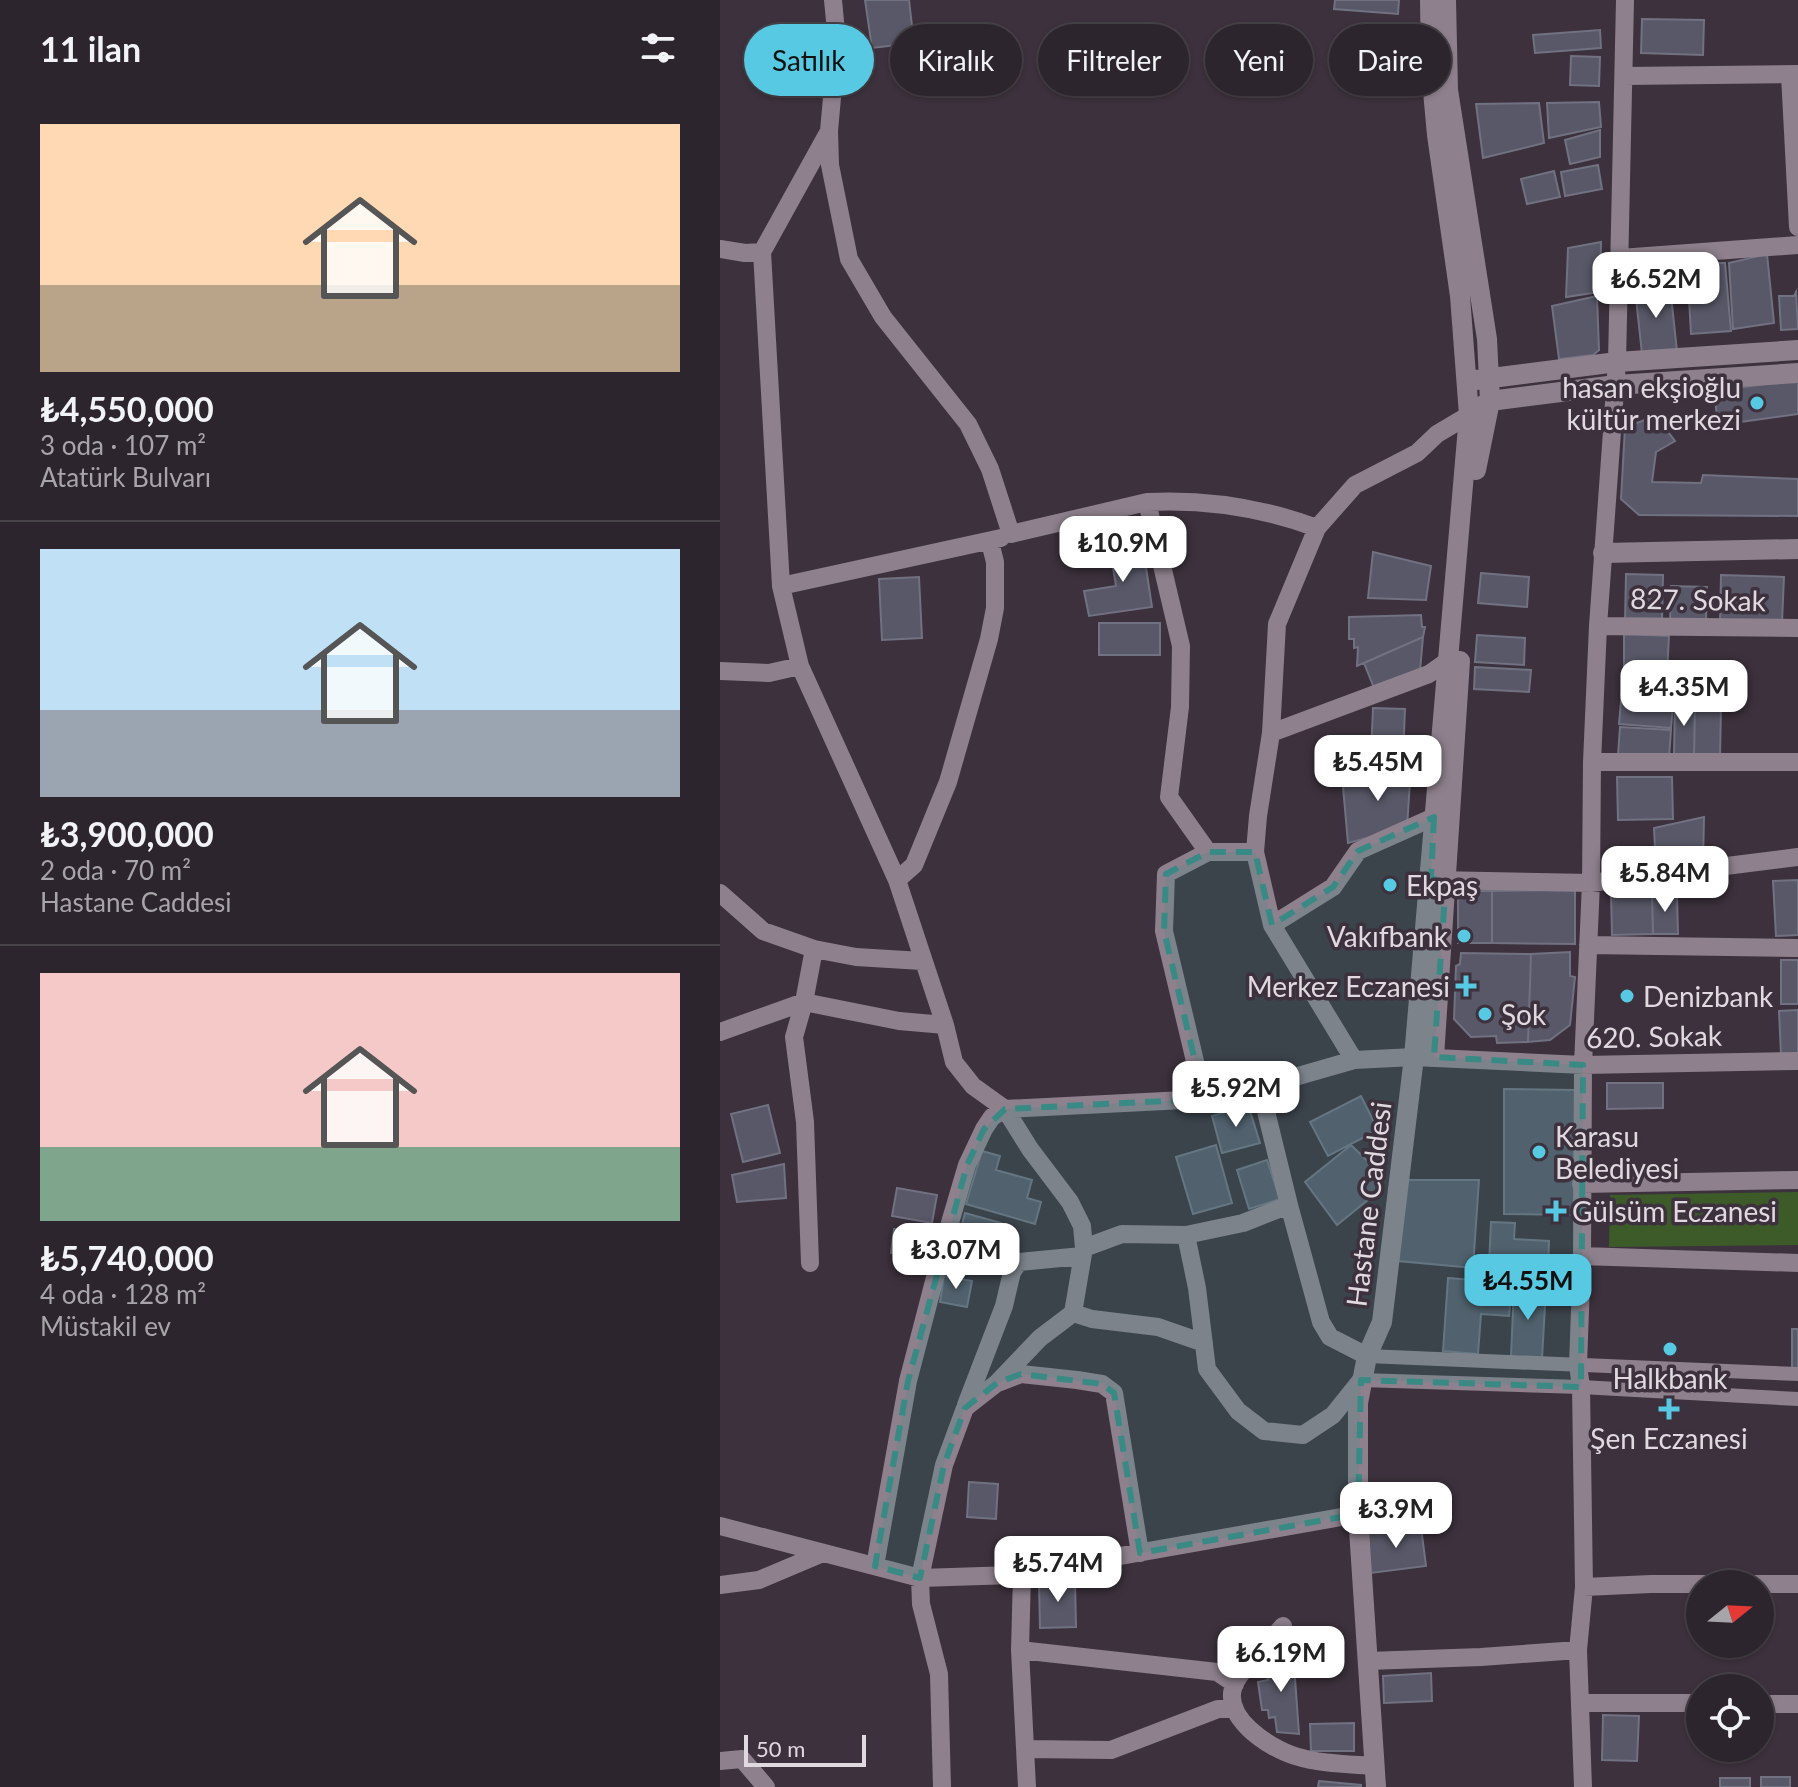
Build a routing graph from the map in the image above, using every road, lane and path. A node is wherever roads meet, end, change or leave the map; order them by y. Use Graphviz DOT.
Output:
graph roads {
  1 [pos="833,0"];
  2 [pos="1430,0"];
  3 [pos="1446,0"];
  4 [pos="1625,0"];
  5 [pos="1794,75"];
  6 [pos="1624,76"];
  7 [pos="829,131"];
  8 [pos="1798,227"];
  9 [pos="1798,245"];
  10 [pos="720,249"];
  11 [pos="762,252"];
  12 [pos="1620,258"];
  13 [pos="1798,350"];
  14 [pos="1617,362"];
  15 [pos="1798,373"];
  16 [pos="1489,378"];
  17 [pos="1466,381"];
  18 [pos="1616,385"];
  19 [pos="1490,401"];
  20 [pos="1469,415"];
  21 [pos="1147,502"];
  22 [pos="1317,528"];
  23 [pos="1011,534"];
  24 [pos="990,542"];
  25 [pos="1798,549"];
  26 [pos="1603,553"];
  27 [pos="781,586"];
  28 [pos="1598,626"];
  29 [pos="1798,628"];
  30 [pos="1446,662"];
  31 [pos="800,666"];
  32 [pos="720,671"];
  33 [pos="1271,733"];
  34 [pos="1592,762"];
  35 [pos="1798,762"];
  36 [pos="1434,817"];
  37 [pos="1208,852"];
  38 [pos="1255,852"];
  39 [pos="1798,857"];
  40 [pos="897,880"];
  41 [pos="1439,880"];
  42 [pos="1591,883"];
  43 [pos="720,893"];
  44 [pos="1272,925"];
  45 [pos="1588,945"];
  46 [pos="1798,948"];
  47 [pos="814,949"];
  48 [pos="922,961"];
  49 [pos="804,1002"];
  50 [pos="945,1025"];
  51 [pos="720,1032"];
  52 [pos="1424,1057"];
  53 [pos="1354,1060"];
  54 [pos="1798,1061"];
  55 [pos="1583,1065"];
  56 [pos="1260,1087"];
  57 [pos="1204,1099"];
  58 [pos="1005,1109"];
  59 [pos="1798,1180"];
  60 [pos="1581,1184"];
  61 [pos="1289,1205"];
  62 [pos="1186,1235"];
  63 [pos="1083,1252"];
  64 [pos="1582,1256"];
  65 [pos="810,1263"];
  66 [pos="1798,1263"];
  67 [pos="1073,1313"];
  68 [pos="1204,1343"];
  69 [pos="1367,1356"];
  70 [pos="1578,1365"];
  71 [pos="1798,1374"];
  72 [pos="1361,1380"];
  73 [pos="997,1383"];
  74 [pos="1581,1387"];
  75 [pos="1798,1399"];
  76 [pos="965,1408"];
  77 [pos="1358,1514"];
  78 [pos="720,1526"];
  79 [pos="823,1553"];
  80 [pos="1140,1553"];
  81 [pos="875,1566"];
  82 [pos="1022,1574"];
  83 [pos="920,1578"];
  84 [pos="1798,1584"];
  85 [pos="720,1585"];
  86 [pos="1584,1587"];
  87 [pos="1283,1626"];
  88 [pos="1020,1650"];
  89 [pos="1578,1650"];
  90 [pos="1368,1661"];
  91 [pos="1235,1684"];
  92 [pos="1580,1703"];
  93 [pos="1686,1703"];
  94 [pos="1774,1704"];
  95 [pos="1798,1704"];
  96 [pos="1234,1709"];
  97 [pos="1025,1749"];
  98 [pos="720,1761"];
  99 [pos="1376,1777"];
  100 [pos="766,1787"];
  101 [pos="942,1787"];
  102 [pos="1027,1787"];
  103 [pos="1583,1787"];
  1 -- 7 [label="street"];
  2 -- 17 [label="main road"];
  3 -- 16 [label="main road"];
  4 -- 6 [label="street"];
  5 -- 6 [label="street"];
  5 -- 8 [label="street"];
  6 -- 12 [label="street"];
  7 -- 11 [label="street"];
  7 -- 23 [label="street"];
  9 -- 12 [label="street"];
  10 -- 11 [label="street"];
  11 -- 27 [label="street"];
  12 -- 14 [label="street"];
  13 -- 14 [label="main road"];
  14 -- 16 [label="main road"];
  14 -- 18 [label="street"];
  15 -- 18 [label="main road"];
  16 -- 17 [label="main road"];
  16 -- 19 [label="main road"];
  17 -- 20 [label="main road"];
  18 -- 19 [label="main road"];
  18 -- 26 [label="street"];
  19 -- 20 [label="main road"];
  19 -- 41 [label="main road"];
  20 -- 22 [label="street"];
  20 -- 30 [label="main road"];
  21 -- 22 [label="street"];
  21 -- 23 [label="street"];
  21 -- 37 [label="street"];
  22 -- 33 [label="street"];
  23 -- 24 [label="street"];
  24 -- 27 [label="street"];
  24 -- 40 [label="street"];
  25 -- 26 [label="main road"];
  26 -- 28 [label="street"];
  27 -- 31 [label="street"];
  28 -- 29 [label="street, 827. Sokak"];
  28 -- 34 [label="street"];
  30 -- 33 [label="street"];
  30 -- 36 [label="main road"];
  31 -- 32 [label="street"];
  31 -- 40 [label="street"];
  33 -- 38 [label="street"];
  34 -- 35 [label="street"];
  34 -- 42 [label="street"];
  36 -- 41 [label="main road"];
  36 -- 44 [label="street"];
  37 -- 38 [label="street"];
  37 -- 57 [label="street"];
  38 -- 44 [label="street"];
  39 -- 42 [label="street"];
  40 -- 48 [label="street"];
  41 -- 42 [label="street"];
  41 -- 52 [label="main road, Hastane Caddesi"];
  42 -- 45 [label="street"];
  43 -- 47 [label="street"];
  44 -- 53 [label="street"];
  45 -- 46 [label="street"];
  45 -- 55 [label="street"];
  47 -- 48 [label="street"];
  47 -- 49 [label="street"];
  48 -- 50 [label="street"];
  49 -- 50 [label="street"];
  49 -- 51 [label="street"];
  49 -- 65 [label="street"];
  50 -- 58 [label="street"];
  52 -- 53 [label="street, 620. Sokak"];
  52 -- 55 [label="street, 620. Sokak"];
  52 -- 69 [label="main road, Hastane Caddesi"];
  53 -- 56 [label="street, 620. Sokak"];
  54 -- 55 [label="street, 620. Sokak"];
  55 -- 60 [label="street"];
  56 -- 57 [label="street, 620. Sokak"];
  56 -- 61 [label="street"];
  57 -- 58 [label="street, 620. Sokak"];
  58 -- 63 [label="street"];
  58 -- 81 [label="street"];
  59 -- 60 [label="street"];
  60 -- 64 [label="street"];
  61 -- 62 [label="street"];
  61 -- 69 [label="street"];
  62 -- 63 [label="street"];
  62 -- 68 [label="street"];
  63 -- 67 [label="street"];
  63 -- 76 [label="street"];
  64 -- 66 [label="street"];
  64 -- 70 [label="street"];
  67 -- 68 [label="street"];
  67 -- 73 [label="street"];
  68 -- 72 [label="street"];
  69 -- 70 [label="street"];
  69 -- 72 [label="main road, Hastane Caddesi"];
  70 -- 71 [label="street"];
  70 -- 74 [label="street"];
  72 -- 74 [label="street"];
  72 -- 77 [label="main road, Hastane Caddesi"];
  73 -- 76 [label="street"];
  73 -- 80 [label="street"];
  74 -- 75 [label="street"];
  74 -- 86 [label="street"];
  76 -- 83 [label="street"];
  77 -- 80 [label="street"];
  77 -- 90 [label="main road, Hastane Caddesi"];
  78 -- 79 [label="street"];
  79 -- 81 [label="street"];
  79 -- 85 [label="street"];
  80 -- 82 [label="street"];
  81 -- 83 [label="street"];
  82 -- 83 [label="street"];
  82 -- 88 [label="street"];
  83 -- 101 [label="street"];
  84 -- 86 [label="street"];
  86 -- 89 [label="street"];
  87 -- 91 [label="street"];
  88 -- 91 [label="street"];
  88 -- 97 [label="street"];
  89 -- 90 [label="street"];
  89 -- 92 [label="street"];
  90 -- 99 [label="main road, Hastane Caddesi"];
  91 -- 96 [label="street"];
  92 -- 93 [label="street"];
  92 -- 103 [label="street"];
  94 -- 95 [label="street"];
  96 -- 97 [label="street"];
  96 -- 99 [label="street"];
  97 -- 102 [label="street"];
  98 -- 100 [label="street"];
}
